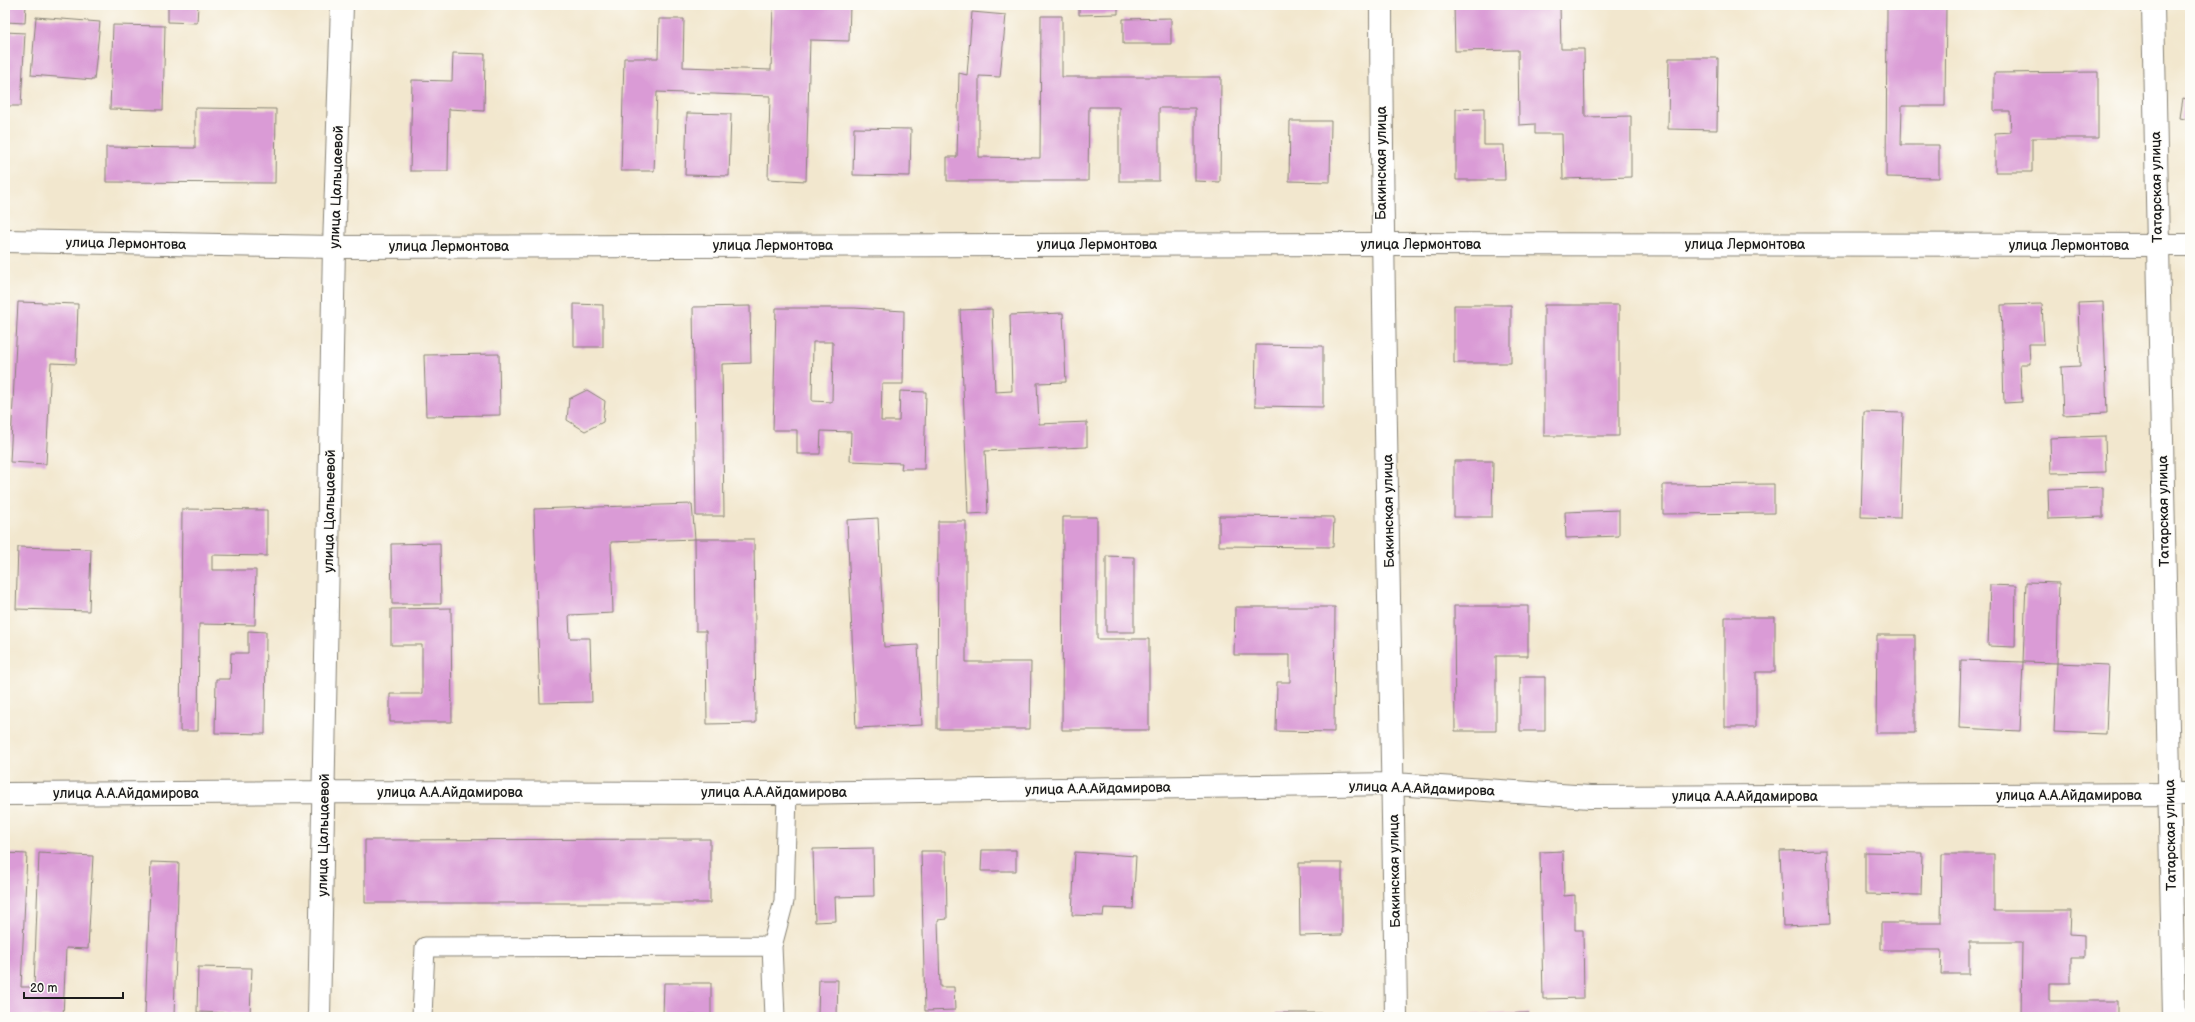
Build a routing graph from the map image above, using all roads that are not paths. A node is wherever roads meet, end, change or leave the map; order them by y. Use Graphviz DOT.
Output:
graph roads {
  1 [pos="342,5"];
  2 [pos="1381,5"];
  3 [pos="2153,5"];
  4 [pos="5,241"];
  5 [pos="1382,244"];
  6 [pos="2158,245"];
  7 [pos="2190,245"];
  8 [pos="334,246"];
  9 [pos="1394,784"];
  10 [pos="324,792"];
  11 [pos="787,793"];
  12 [pos="5,794"];
  13 [pos="2180,794"];
  14 [pos="772,946"];
  15 [pos="319,1017"];
  16 [pos="422,1017"];
  17 [pos="775,1017"];
  18 [pos="1396,1017"];
  19 [pos="2174,1017"];
  1 -- 8 [label="street, улица Цальцаевой"];
  2 -- 5 [label="street, Бакинская улица"];
  3 -- 6 [label="street, Татарская улица"];
  4 -- 8 [label="street, улица Лермонтова"];
  5 -- 6 [label="street, улица Лермонтова"];
  5 -- 8 [label="street, улица Лермонтова"];
  5 -- 9 [label="street, Бакинская улица"];
  6 -- 7 [label="street, улица Лермонтова"];
  6 -- 13 [label="street, Татарская улица"];
  8 -- 10 [label="street, улица Цальцаевой"];
  9 -- 11 [label="street, улица А.А.Айдамирова"];
  9 -- 13 [label="street, улица А.А.Айдамирова"];
  9 -- 18 [label="street, Бакинская улица"];
  10 -- 11 [label="street, улица А.А.Айдамирова"];
  10 -- 12 [label="street, улица А.А.Айдамирова"];
  10 -- 15 [label="street, улица Цальцаевой"];
  11 -- 14 [label="lane"];
  13 -- 19 [label="street, Татарская улица"];
  14 -- 16 [label="lane"];
  14 -- 17 [label="lane"];
}
